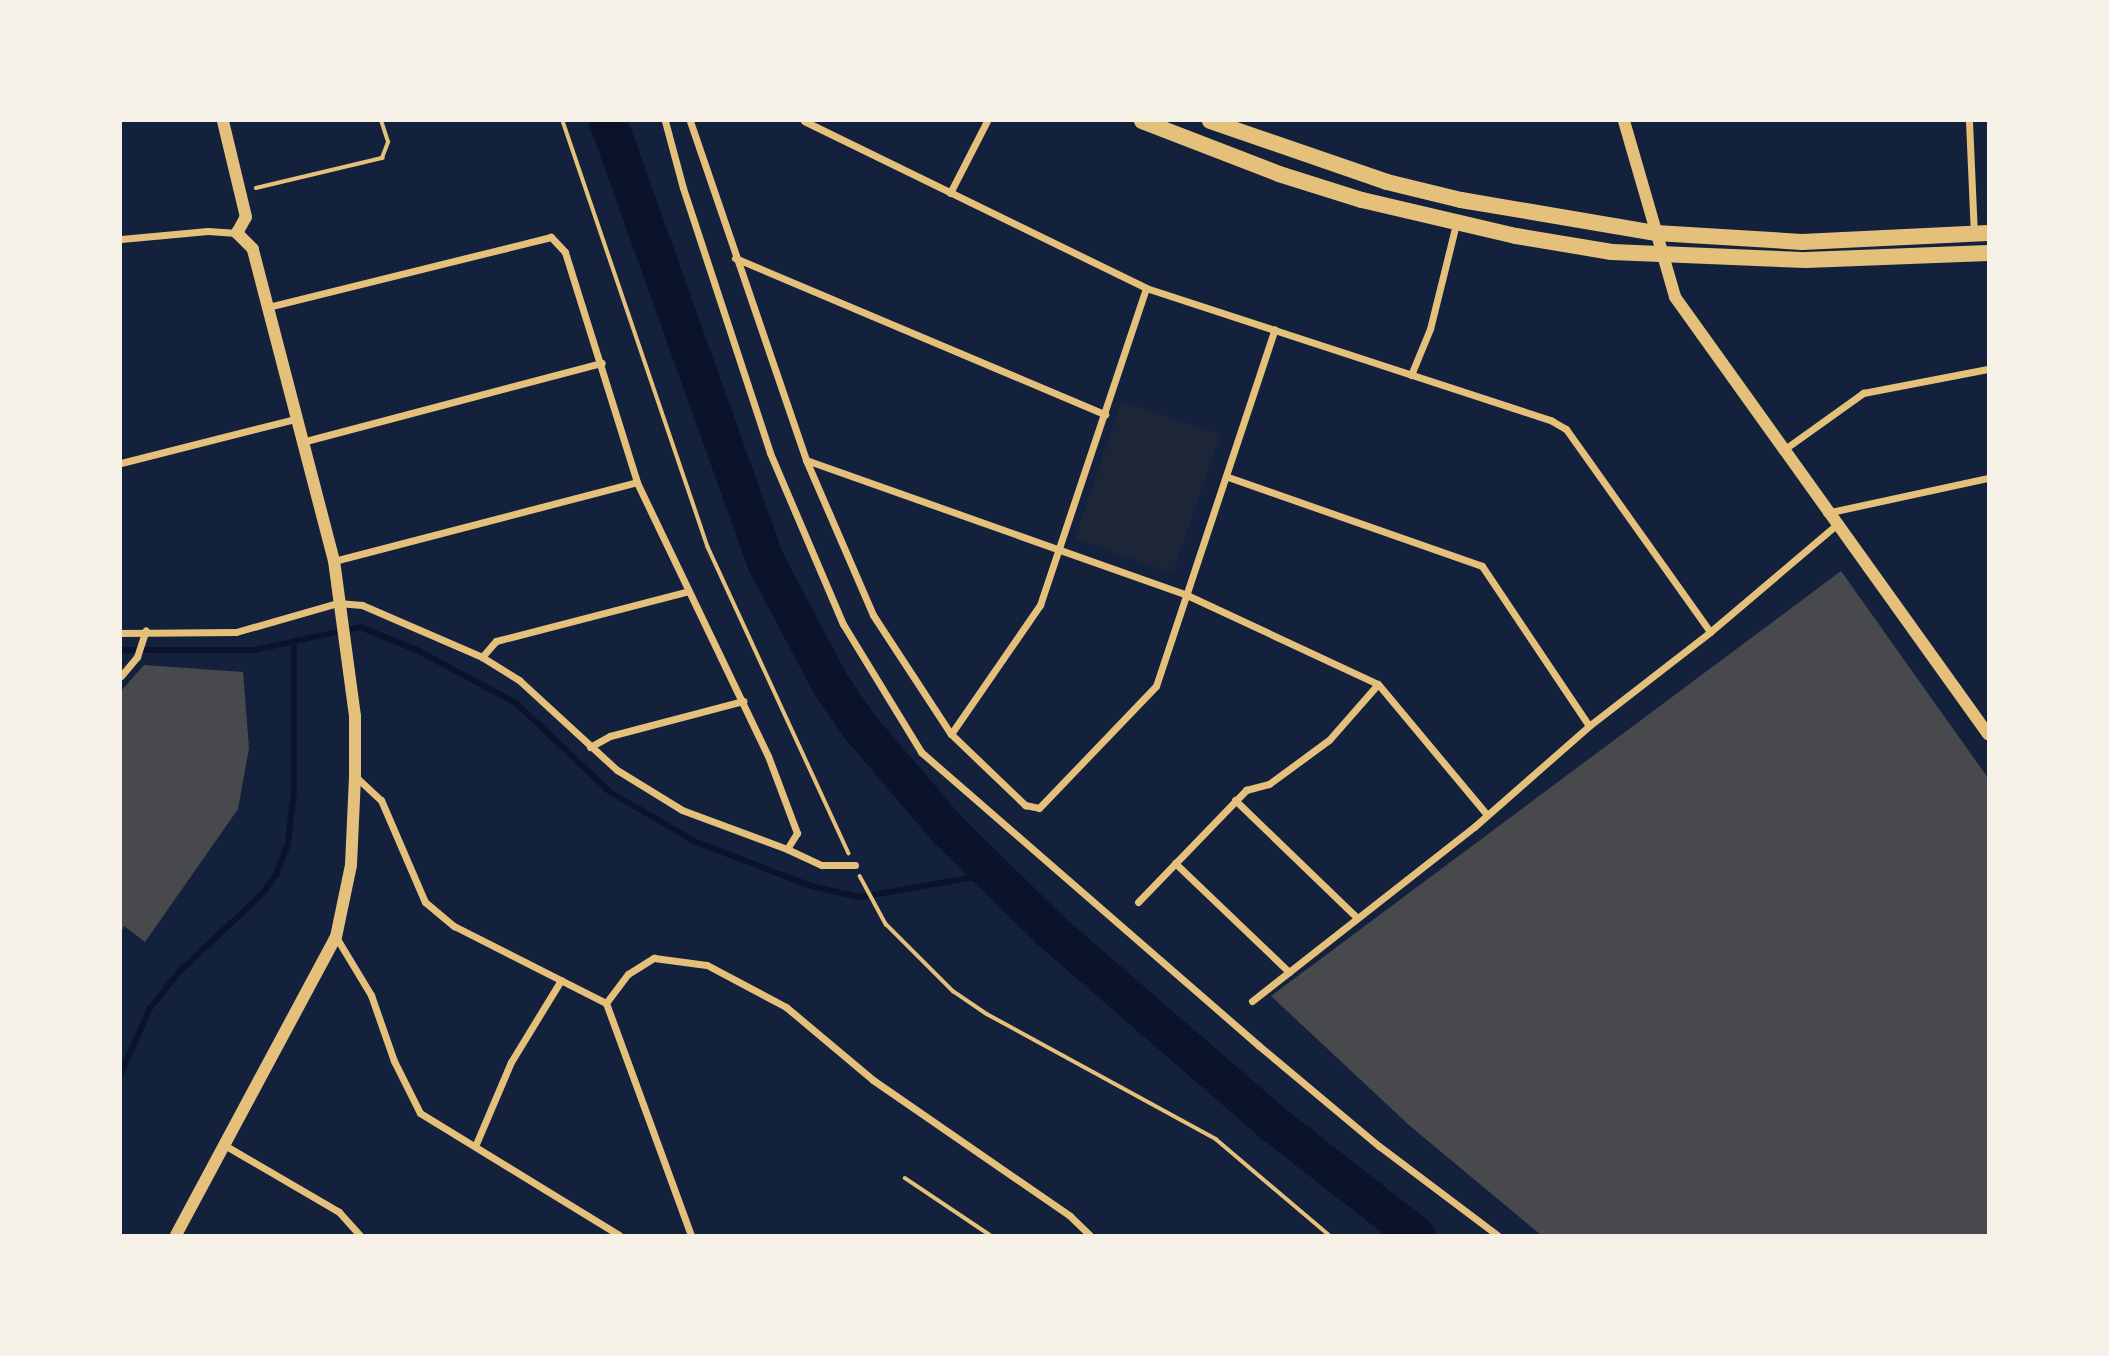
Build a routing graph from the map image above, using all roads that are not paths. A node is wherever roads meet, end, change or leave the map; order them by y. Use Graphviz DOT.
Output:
graph roads {
  1 [pos="223,121"];
  2 [pos="666,121"];
  3 [pos="690,121"];
  4 [pos="804,121"];
  5 [pos="987,121"];
  6 [pos="1142,121"];
  7 [pos="1210,121"];
  8 [pos="1624,121"];
  9 [pos="1969,121"];
  10 [pos="950,192"];
  11 [pos="1456,223"];
  12 [pos="237,233"];
  13 [pos="1656,233"];
  14 [pos="1981,233"];
  15 [pos="121,239"];
  16 [pos="1988,253"];
  17 [pos="1659,254"];
  18 [pos="735,258"];
  19 [pos="1146,288"];
  20 [pos="268,307"];
  21 [pos="1275,329"];
  22 [pos="601,363"];
  23 [pos="1988,369"];
  24 [pos="1411,375"];
  25 [pos="1105,414"];
  26 [pos="295,419"];
  27 [pos="302,442"];
  28 [pos="1781,451"];
  29 [pos="806,460"];
  30 [pos="121,463"];
  31 [pos="1228,477"];
  32 [pos="1988,478"];
  33 [pos="637,482"];
  34 [pos="1825,513"];
  35 [pos="1835,526"];
  36 [pos="1060,549"];
  37 [pos="334,561"];
  38 [pos="689,591"];
  39 [pos="1189,596"];
  40 [pos="339,609"];
  41 [pos="146,630"];
  42 [pos="1710,632"];
  43 [pos="121,633"];
  44 [pos="482,657"];
  45 [pos="121,676"];
  46 [pos="1378,684"];
  47 [pos="743,701"];
  48 [pos="1589,726"];
  49 [pos="951,734"];
  50 [pos="1988,734"];
  51 [pos="590,747"];
  52 [pos="355,776"];
  53 [pos="1236,800"];
  54 [pos="1487,815"];
  55 [pos="787,849"];
  56 [pos="1175,863"];
  57 [pos="855,865"];
  58 [pos="1138,902"];
  59 [pos="1357,918"];
  60 [pos="336,937"];
  61 [pos="1289,972"];
  62 [pos="561,981"];
  63 [pos="1252,1001"];
  64 [pos="606,1003"];
  65 [pos="476,1144"];
  66 [pos="226,1146"];
  67 [pos="176,1235"];
  68 [pos="360,1235"];
  69 [pos="619,1235"];
  70 [pos="691,1235"];
  71 [pos="1090,1235"];
  72 [pos="1497,1235"];
  1 -- 12 [label="street"];
  2 -- 72 [label="street"];
  3 -- 18 [label="street"];
  4 -- 10 [label="street"];
  5 -- 10 [label="street"];
  6 -- 11 [label="highway"];
  7 -- 13 [label="highway"];
  8 -- 13 [label="street"];
  9 -- 14 [label="street"];
  10 -- 19 [label="street"];
  11 -- 17 [label="highway"];
  11 -- 24 [label="street"];
  12 -- 15 [label="street"];
  12 -- 20 [label="street"];
  13 -- 14 [label="highway"];
  13 -- 17 [label="street"];
  16 -- 17 [label="highway"];
  17 -- 28 [label="street"];
  18 -- 25 [label="street"];
  18 -- 29 [label="street"];
  19 -- 21 [label="street"];
  19 -- 25 [label="street"];
  20 -- 22 [label="street"];
  20 -- 26 [label="street"];
  21 -- 24 [label="street"];
  21 -- 31 [label="street"];
  22 -- 27 [label="street"];
  22 -- 33 [label="street"];
  23 -- 28 [label="street"];
  24 -- 42 [label="street"];
  25 -- 36 [label="street"];
  26 -- 27 [label="street"];
  26 -- 30 [label="street"];
  27 -- 37 [label="street"];
  28 -- 34 [label="street"];
  29 -- 36 [label="street"];
  29 -- 49 [label="street"];
  31 -- 39 [label="street"];
  31 -- 48 [label="street"];
  32 -- 34 [label="street"];
  33 -- 37 [label="street"];
  33 -- 38 [label="street"];
  34 -- 35 [label="street"];
  35 -- 42 [label="street"];
  35 -- 50 [label="street"];
  36 -- 39 [label="street"];
  36 -- 49 [label="street"];
  37 -- 40 [label="street"];
  38 -- 44 [label="street"];
  38 -- 47 [label="street"];
  39 -- 46 [label="street"];
  39 -- 49 [label="street"];
  40 -- 41 [label="street"];
  40 -- 44 [label="street"];
  40 -- 52 [label="street"];
  41 -- 43 [label="street"];
  41 -- 45 [label="street"];
  42 -- 48 [label="street"];
  44 -- 51 [label="street"];
  46 -- 53 [label="street"];
  46 -- 54 [label="street"];
  47 -- 51 [label="street"];
  47 -- 55 [label="street"];
  48 -- 54 [label="street"];
  51 -- 55 [label="street"];
  52 -- 60 [label="street"];
  52 -- 62 [label="street"];
  53 -- 56 [label="street"];
  53 -- 59 [label="street"];
  54 -- 59 [label="street"];
  55 -- 57 [label="street"];
  56 -- 58 [label="street"];
  56 -- 61 [label="street"];
  59 -- 61 [label="street"];
  60 -- 65 [label="street"];
  60 -- 66 [label="street"];
  61 -- 63 [label="street"];
  62 -- 64 [label="street"];
  62 -- 65 [label="street"];
  64 -- 70 [label="street"];
  64 -- 71 [label="street"];
  65 -- 69 [label="street"];
  66 -- 67 [label="street"];
  66 -- 68 [label="street"];
}
